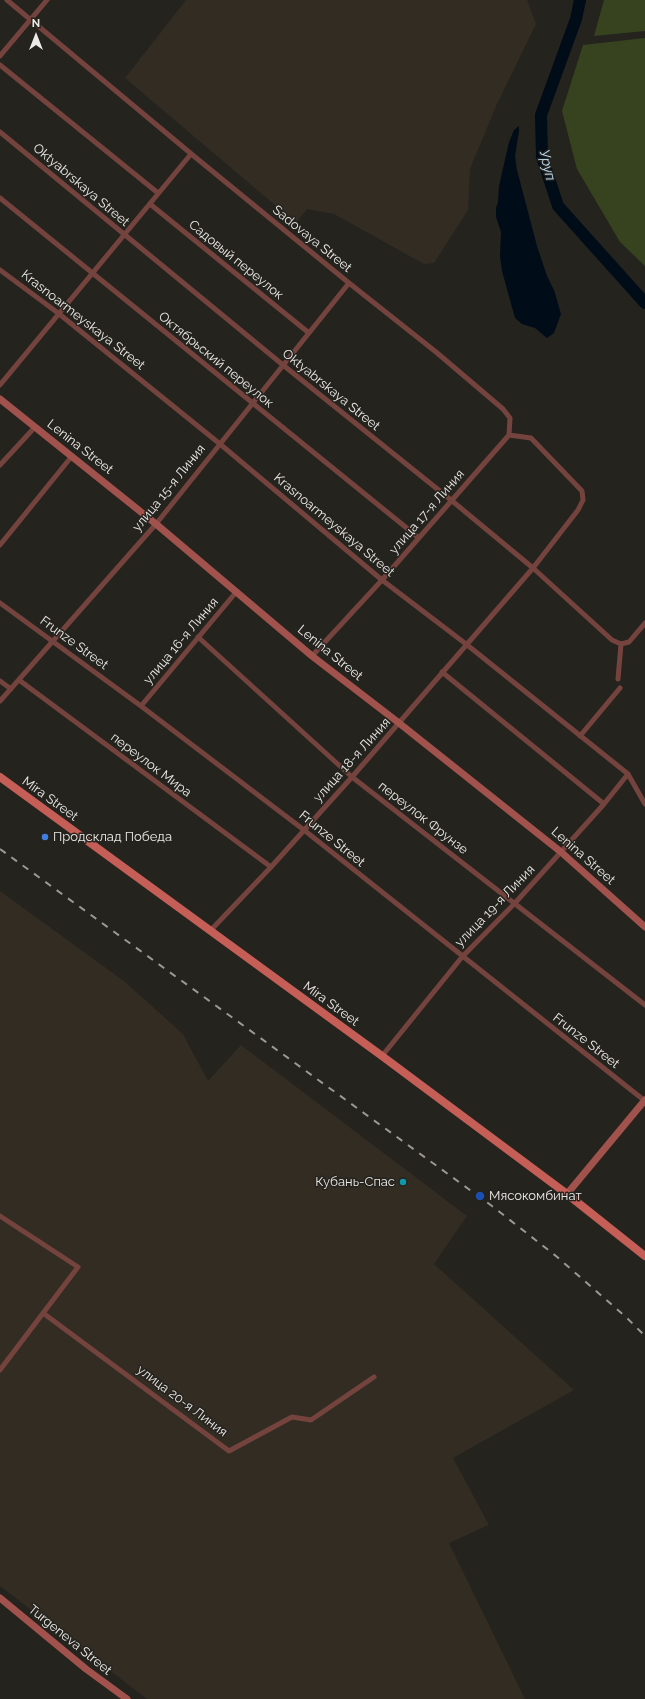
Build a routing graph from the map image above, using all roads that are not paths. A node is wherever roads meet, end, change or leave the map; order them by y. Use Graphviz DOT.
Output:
graph roads {
  1 [pos="7,0"];
  2 [pos="47,0"];
  3 [pos="31,19"];
  4 [pos="0,56"];
  5 [pos="0,65"];
  6 [pos="0,132"];
  7 [pos="191,154"];
  8 [pos="158,193"];
  9 [pos="0,198"];
  10 [pos="150,204"];
  11 [pos="124,235"];
  12 [pos="0,270"];
  13 [pos="92,272"];
  14 [pos="349,283"];
  15 [pos="58,313"];
  16 [pos="309,333"];
  17 [pos="283,365"];
  18 [pos="0,385"];
  19 [pos="0,399"];
  20 [pos="252,404"];
  21 [pos="35,427"];
  22 [pos="509,434"];
  23 [pos="220,444"];
  24 [pos="72,456"];
  25 [pos="0,464"];
  26 [pos="451,500"];
  27 [pos="156,524"];
  28 [pos="419,538"];
  29 [pos="0,545"];
  30 [pos="533,568"];
  31 [pos="382,580"];
  32 [pos="238,591"];
  33 [pos="0,603"];
  34 [pos="645,623"];
  35 [pos="198,637"];
  36 [pos="52,640"];
  37 [pos="466,644"];
  38 [pos="621,644"];
  39 [pos="312,656"];
  40 [pos="442,672"];
  41 [pos="618,679"];
  42 [pos="19,680"];
  43 [pos="0,681"];
  44 [pos="620,688"];
  45 [pos="11,689"];
  46 [pos="0,701"];
  47 [pos="140,706"];
  48 [pos="399,723"];
  49 [pos="580,736"];
  50 [pos="628,774"];
  51 [pos="0,776"];
  52 [pos="352,777"];
  53 [pos="604,804"];
  54 [pos="645,804"];
  55 [pos="304,830"];
  56 [pos="560,852"];
  57 [pos="271,867"];
  58 [pos="515,903"];
  59 [pos="645,926"];
  60 [pos="210,930"];
  61 [pos="462,957"];
  62 [pos="645,1005"];
  63 [pos="382,1056"];
  64 [pos="645,1101"];
  65 [pos="567,1194"];
  66 [pos="0,1216"];
  67 [pos="645,1256"];
  68 [pos="43,1313"];
  69 [pos="0,1370"];
  70 [pos="374,1377"];
  71 [pos="0,1598"];
  72 [pos="127,1699"];
  1 -- 3 [label="street, Sadovaya Street"];
  2 -- 3 [label="street"];
  3 -- 4 [label="street"];
  3 -- 7 [label="street, Sadovaya Street"];
  5 -- 8 [label="street"];
  6 -- 11 [label="street, Oktyabrskaya Street"];
  7 -- 8 [label="street"];
  7 -- 14 [label="street, Sadovaya Street"];
  8 -- 10 [label="street"];
  9 -- 13 [label="street, Октябрьский переулок"];
  10 -- 11 [label="street"];
  10 -- 16 [label="street, Садовый переулок"];
  11 -- 13 [label="street"];
  11 -- 17 [label="street, Oktyabrskaya Street"];
  12 -- 15 [label="street, Krasnoarmeyskaya Street"];
  13 -- 15 [label="street"];
  13 -- 20 [label="street, Октябрьский переулок"];
  14 -- 16 [label="street, улица 15-я Линия"];
  14 -- 22 [label="street, Sadovaya Street"];
  15 -- 18 [label="street"];
  15 -- 23 [label="street, Krasnoarmeyskaya Street"];
  16 -- 17 [label="street, улица 15-я Линия"];
  17 -- 20 [label="street, улица 15-я Линия"];
  17 -- 26 [label="street, Oktyabrskaya Street"];
  19 -- 21 [label="main road, Lenina Street"];
  20 -- 23 [label="street, улица 15-я Линия"];
  20 -- 28 [label="street, Октябрьский переулок"];
  21 -- 24 [label="main road, Lenina Street"];
  21 -- 25 [label="street"];
  22 -- 26 [label="street, улица 17-я Линия"];
  22 -- 30 [label="street, улица 18-я Линия"];
  23 -- 27 [label="street, улица 15-я Линия"];
  23 -- 31 [label="street, Krasnoarmeyskaya Street"];
  24 -- 27 [label="main road, Lenina Street"];
  24 -- 29 [label="street"];
  26 -- 28 [label="street, улица 17-я Линия"];
  26 -- 30 [label="street, Oktyabrskaya Street"];
  27 -- 32 [label="main road, Lenina Street"];
  27 -- 36 [label="street, улица 15-я Линия"];
  28 -- 31 [label="street, улица 17-я Линия"];
  30 -- 37 [label="street, улица 18-я Линия"];
  30 -- 38 [label="street, Oktyabrskaya Street"];
  31 -- 37 [label="street, Krasnoarmeyskaya Street"];
  31 -- 39 [label="street, улица 17-я Линия"];
  32 -- 35 [label="street, улица 16-я Линия"];
  32 -- 39 [label="main road, Lenina Street"];
  33 -- 36 [label="street, Frunze Street"];
  34 -- 38 [label="street"];
  35 -- 47 [label="street, улица 16-я Линия"];
  35 -- 52 [label="street, переулок Фрунзе"];
  36 -- 42 [label="street, улица 15-я Линия"];
  36 -- 47 [label="street, Frunze Street"];
  37 -- 40 [label="street, улица 18-я Линия"];
  37 -- 49 [label="street, Krasnoarmeyskaya Street"];
  38 -- 41 [label="street"];
  39 -- 48 [label="main road, Lenina Street"];
  40 -- 48 [label="street, улица 18-я Линия"];
  40 -- 53 [label="street"];
  42 -- 45 [label="street, улица 15-я Линия"];
  42 -- 57 [label="street, переулок Мира"];
  43 -- 45 [label="street"];
  44 -- 49 [label="street"];
  45 -- 46 [label="street, улица 15-я Линия"];
  47 -- 55 [label="street, Frunze Street"];
  48 -- 52 [label="street, улица 18-я Линия"];
  48 -- 56 [label="main road, Lenina Street"];
  49 -- 50 [label="street, Krasnoarmeyskaya Street"];
  50 -- 53 [label="street, улица 19-я Линия"];
  50 -- 54 [label="street, Krasnoarmeyskaya Street"];
  51 -- 60 [label="main road, Mira Street"];
  52 -- 55 [label="street, улица 18-я Линия"];
  52 -- 58 [label="street, переулок Фрунзе"];
  53 -- 56 [label="street, улица 19-я Линия"];
  55 -- 57 [label="street, улица 18-я Линия"];
  55 -- 61 [label="street, Frunze Street"];
  56 -- 58 [label="street, улица 19-я Линия"];
  56 -- 59 [label="main road, Lenina Street"];
  57 -- 60 [label="street, улица 18-я Линия"];
  58 -- 61 [label="street, улица 19-я Линия"];
  58 -- 62 [label="street, переулок Фрунзе"];
  60 -- 63 [label="main road, Mira Street"];
  61 -- 63 [label="street, улица 19-я Линия"];
  61 -- 64 [label="street, Frunze Street"];
  63 -- 65 [label="main road, Mira Street"];
  64 -- 65 [label="main road"];
  65 -- 67 [label="main road, Mira Street"];
  66 -- 68 [label="street"];
  68 -- 69 [label="street"];
  68 -- 70 [label="street, улица 20-я Линия"];
  71 -- 72 [label="main road, Turgeneva Street"];
}
